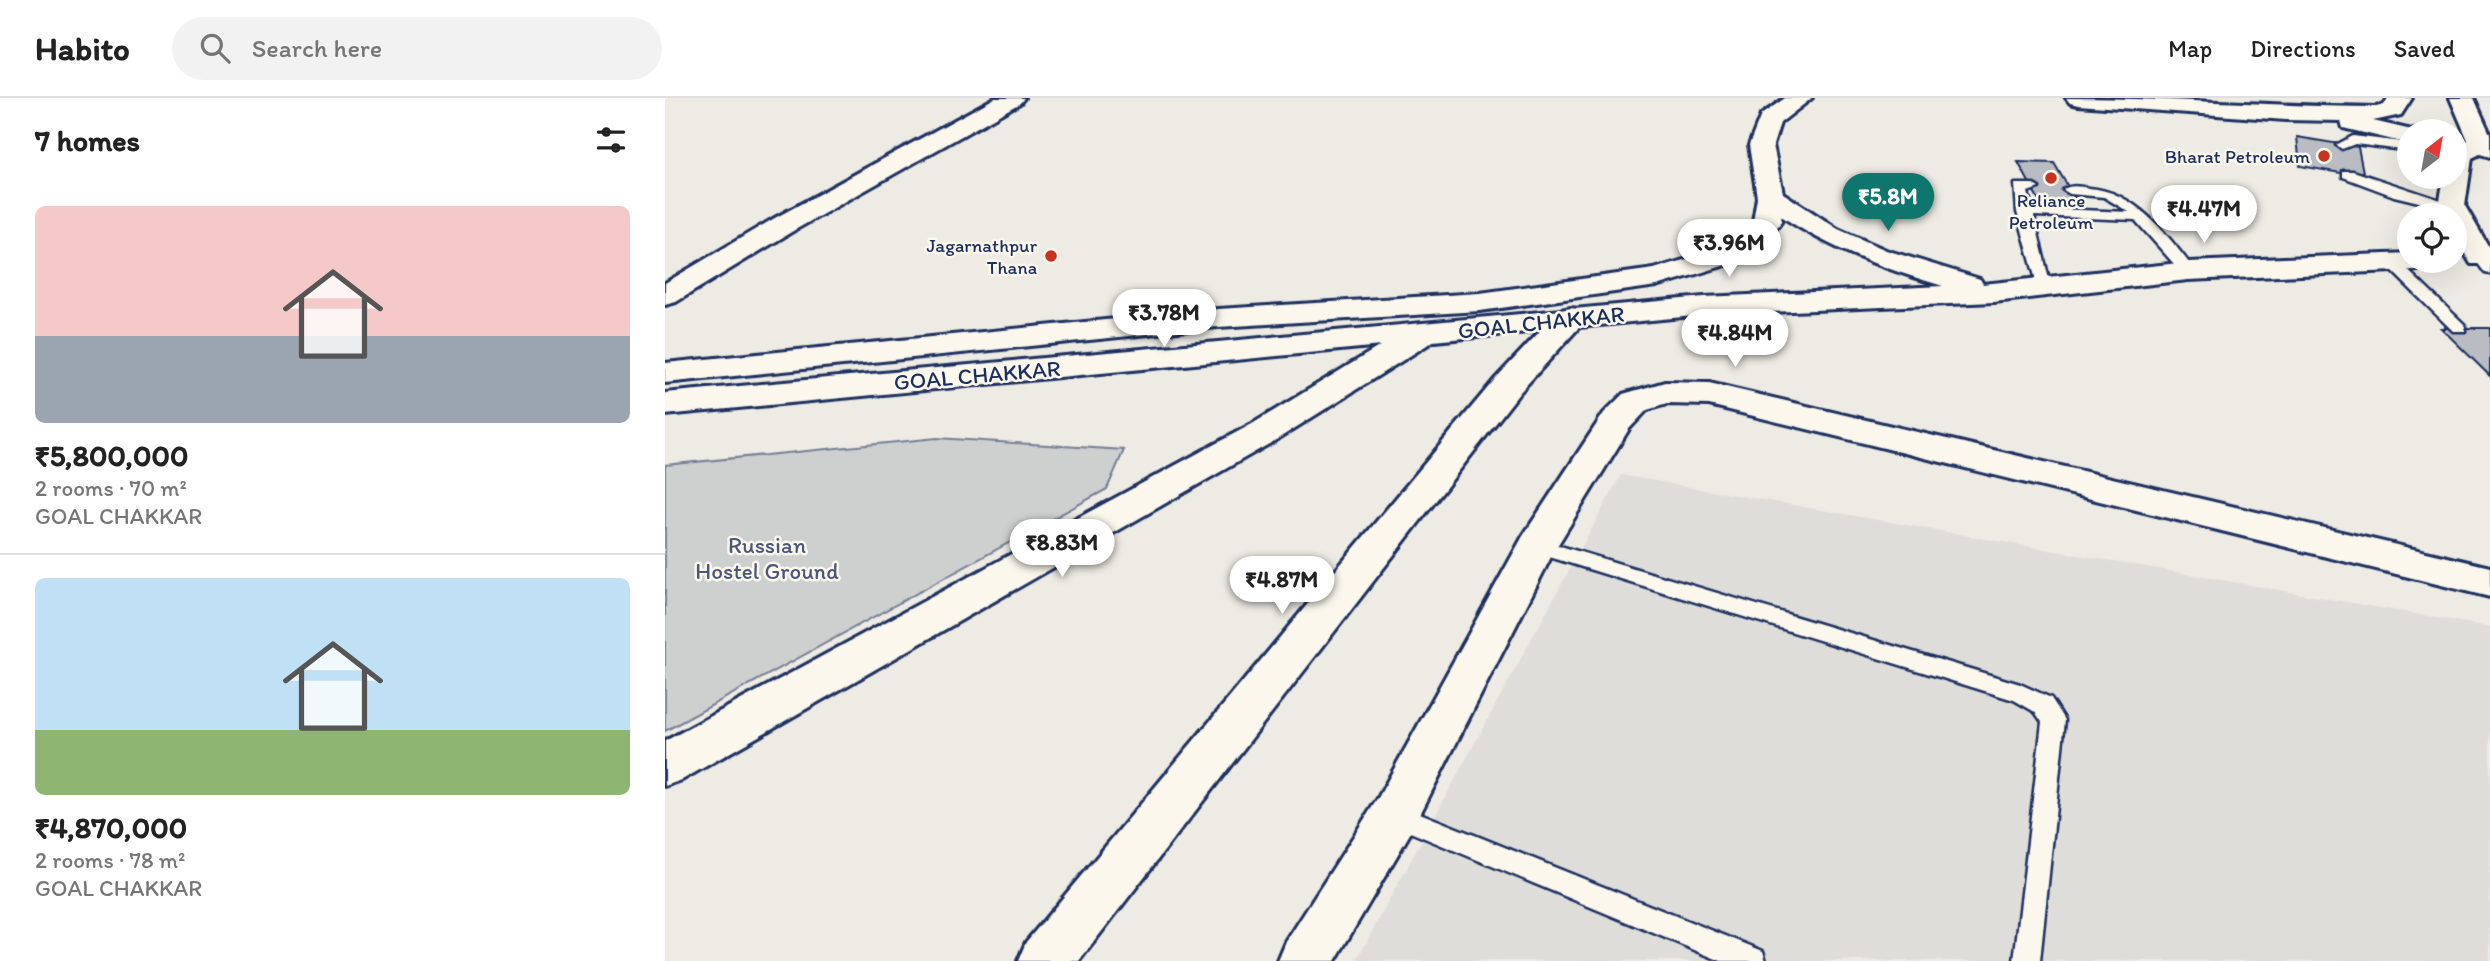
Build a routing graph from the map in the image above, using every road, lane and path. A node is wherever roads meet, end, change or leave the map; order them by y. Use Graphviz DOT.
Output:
graph roads {
  1 [pos="1012,98"];
  2 [pos="1800,98"];
  3 [pos="2078,98"];
  4 [pos="2400,98"];
  5 [pos="2462,98"];
  6 [pos="2286,113"];
  7 [pos="2397,134"];
  8 [pos="2342,145"];
  9 [pos="2397,145"];
  10 [pos="2470,155"];
  11 [pos="2348,174"];
  12 [pos="2032,188"];
  13 [pos="2070,191"];
  14 [pos="1770,197"];
  15 [pos="2440,203"];
  16 [pos="2453,203"];
  17 [pos="2024,212"];
  18 [pos="2139,216"];
  19 [pos="2467,237"];
  20 [pos="2397,261"];
  21 [pos="2479,262"];
  22 [pos="2187,271"];
  23 [pos="2415,273"];
  24 [pos="2045,288"];
  25 [pos="1994,293"];
  26 [pos="665,296"];
  27 [pos="1571,317"];
  28 [pos="2459,328"];
  29 [pos="1425,333"];
  30 [pos="665,373"];
  31 [pos="665,404"];
  32 [pos="1537,546"];
  33 [pos="2490,582"];
  34 [pos="665,765"];
  35 [pos="1395,814"];
  36 [pos="1045,961"];
  37 [pos="1305,961"];
  38 [pos="1753,961"];
  39 [pos="2027,961"];
  1 -- 26 [label="main road"];
  2 -- 14 [label="main road"];
  3 -- 6 [label="main road"];
  4 -- 6 [label="main road"];
  5 -- 10 [label="main road"];
  6 -- 7 [label="main road"];
  8 -- 9 [label="lane"];
  10 -- 16 [label="main road"];
  11 -- 15 [label="lane"];
  12 -- 17 [label="lane"];
  13 -- 18 [label="lane"];
  14 -- 25 [label="main road"];
  14 -- 30 [label="main road, GOAL CHAKKAR"];
  17 -- 18 [label="lane"];
  17 -- 24 [label="lane"];
  18 -- 22 [label="lane"];
  19 -- 21 [label="main road"];
  20 -- 22 [label="main road, GOAL CHAKKAR"];
  22 -- 24 [label="main road, GOAL CHAKKAR"];
  23 -- 28 [label="lane"];
  24 -- 25 [label="main road, GOAL CHAKKAR"];
  25 -- 27 [label="main road, GOAL CHAKKAR"];
  27 -- 29 [label="main road, GOAL CHAKKAR"];
  27 -- 36 [label="main road"];
  29 -- 31 [label="main road, GOAL CHAKKAR"];
  29 -- 34 [label="main road"];
  32 -- 33 [label="main road"];
  32 -- 35 [label="main road"];
  32 -- 39 [label="lane"];
  35 -- 37 [label="main road"];
  35 -- 38 [label="lane"];
}
